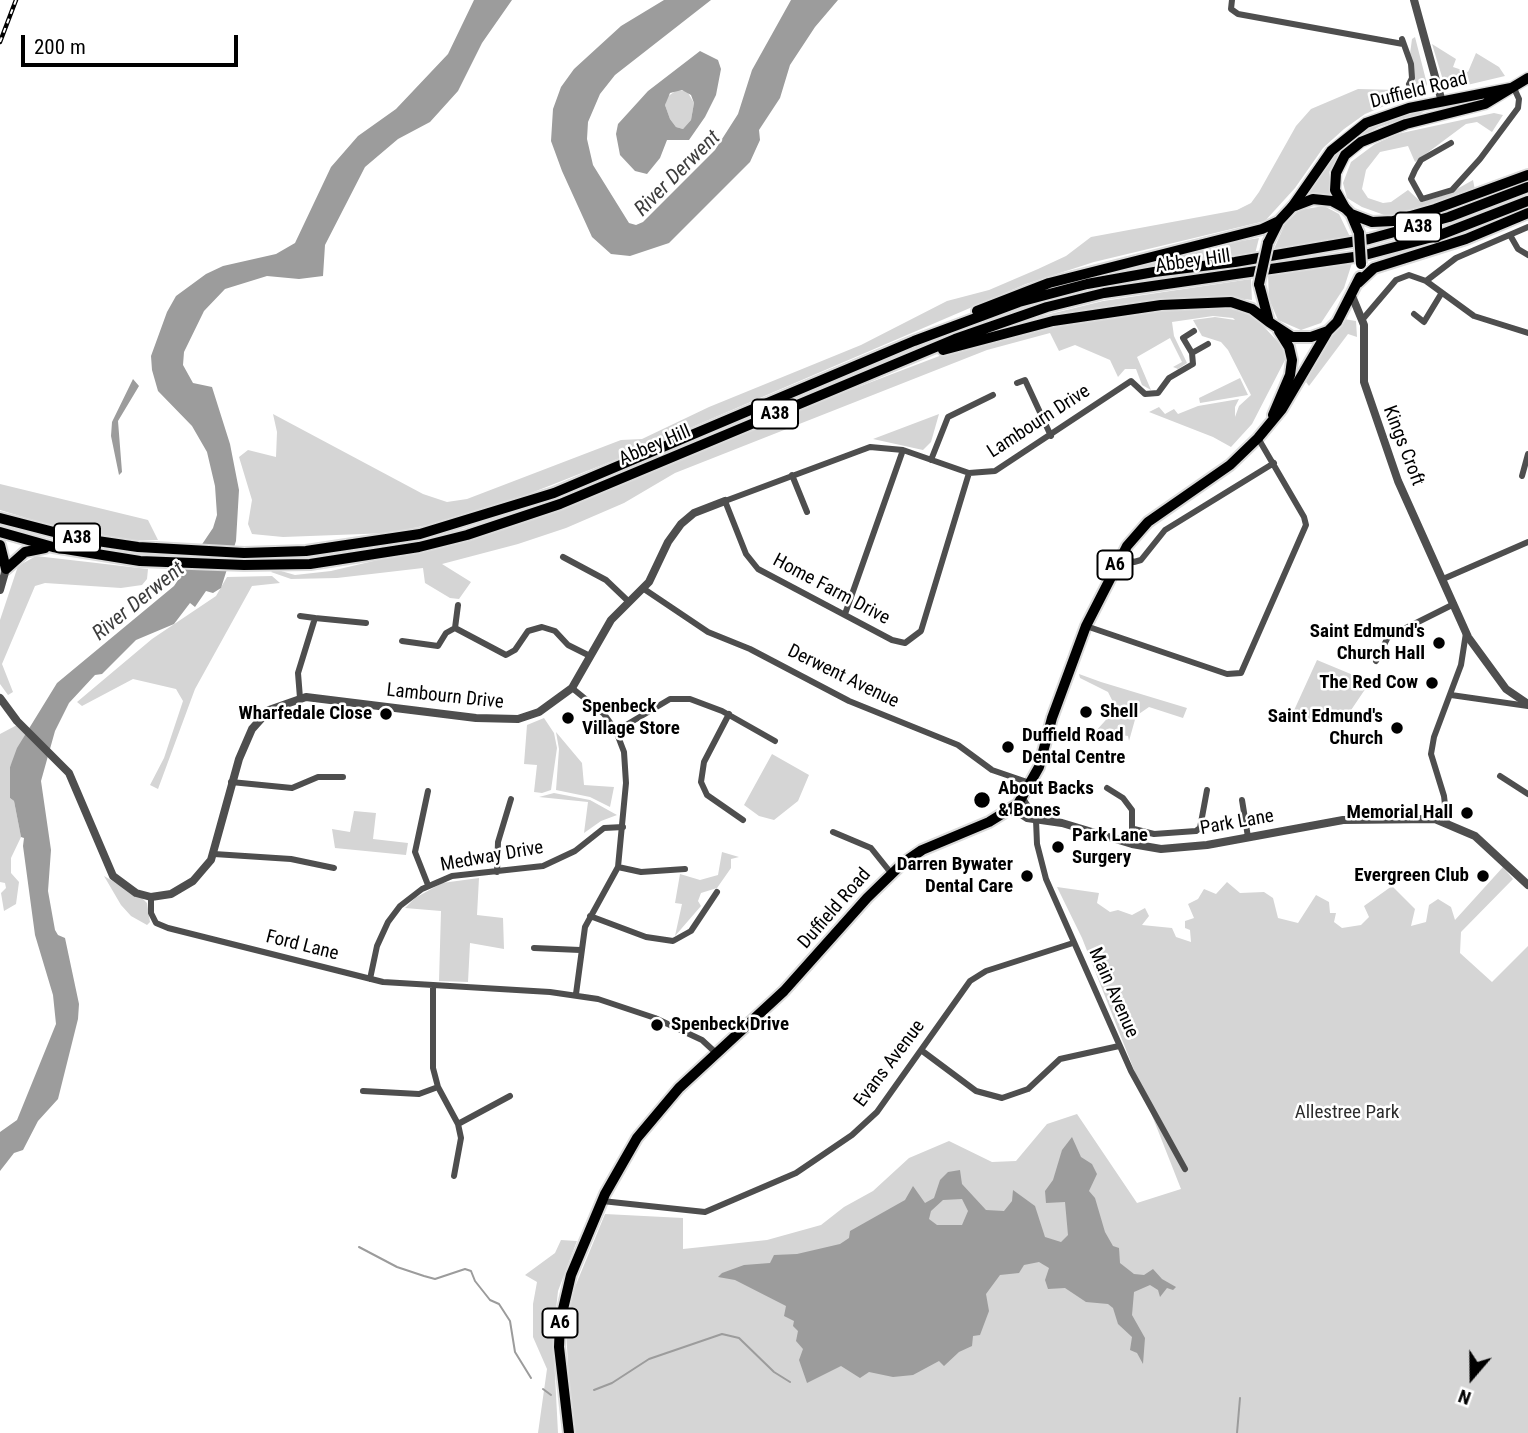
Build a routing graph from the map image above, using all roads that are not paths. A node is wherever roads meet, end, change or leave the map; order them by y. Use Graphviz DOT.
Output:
graph roads {
  1 [pos="1232,0"];
  2 [pos="1414,0"];
  3 [pos="1528,78"];
  4 [pos="1409,84"];
  5 [pos="1512,87"];
  6 [pos="1442,102"];
  7 [pos="1459,111"];
  8 [pos="1436,116"];
  9 [pos="1451,143"];
  10 [pos="1528,175"];
  11 [pos="1528,187"];
  12 [pos="1528,201"];
  13 [pos="1292,207"];
  14 [pos="1348,211"];
  15 [pos="1528,213"];
  16 [pos="1279,221"];
  17 [pos="1528,227"];
  18 [pos="1510,236"];
  19 [pos="1528,255"];
  20 [pos="1426,281"];
  21 [pos="1358,283"];
  22 [pos="1441,295"];
  23 [pos="1352,296"];
  24 [pos="1414,314"];
  25 [pos="1340,317"];
  26 [pos="1362,319"];
  27 [pos="1269,322"];
  28 [pos="1194,331"];
  29 [pos="1279,331"];
  30 [pos="1328,331"];
  31 [pos="1528,333"];
  32 [pos="914,341"];
  33 [pos="1208,344"];
  34 [pos="1192,354"];
  35 [pos="910,358"];
  36 [pos="1017,383"];
  37 [pos="993,395"];
  38 [pos="978,402"];
  39 [pos="982,409"];
  40 [pos="1271,421"];
  41 [pos="1051,436"];
  42 [pos="1258,438"];
  43 [pos="903,450"];
  44 [pos="1528,454"];
  45 [pos="931,460"];
  46 [pos="1274,463"];
  47 [pos="969,473"];
  48 [pos="792,475"];
  49 [pos="1522,476"];
  50 [pos="725,501"];
  51 [pos="807,512"];
  52 [pos="0,519"];
  53 [pos="0,532"];
  54 [pos="1528,542"];
  55 [pos="0,545"];
  56 [pos="53,547"];
  57 [pos="1121,556"];
  58 [pos="563,557"];
  59 [pos="244,559"];
  60 [pos="6,569"];
  61 [pos="1443,579"];
  62 [pos="644,589"];
  63 [pos="0,590"];
  64 [pos="628,601"];
  65 [pos="1454,604"];
  66 [pos="458,605"];
  67 [pos="845,614"];
  68 [pos="300,616"];
  69 [pos="315,618"];
  70 [pos="366,623"];
  71 [pos="1086,626"];
  72 [pos="455,628"];
  73 [pos="1466,633"];
  74 [pos="402,642"];
  75 [pos="590,656"];
  76 [pos="1376,661"];
  77 [pos="572,688"];
  78 [pos="1451,695"];
  79 [pos="0,698"];
  80 [pos="300,698"];
  81 [pos="1528,705"];
  82 [pos="729,714"];
  83 [pos="617,731"];
  84 [pos="775,741"];
  85 [pos="1500,776"];
  86 [pos="343,777"];
  87 [pos="231,782"];
  88 [pos="1032,784"];
  89 [pos="1107,788"];
  90 [pos="1207,790"];
  91 [pos="428,791"];
  92 [pos="1528,794"];
  93 [pos="511,799"];
  94 [pos="1022,799"];
  95 [pos="1242,800"];
  96 [pos="1013,809"];
  97 [pos="743,820"];
  98 [pos="1036,820"];
  99 [pos="1447,822"];
  100 [pos="623,827"];
  101 [pos="1134,829"];
  102 [pos="833,832"];
  103 [pos="1248,837"];
  104 [pos="1132,844"];
  105 [pos="214,854"];
  106 [pos="674,859"];
  107 [pos="334,867"];
  108 [pos="618,867"];
  109 [pos="685,869"];
  110 [pos="676,870"];
  111 [pos="497,872"];
  112 [pos="891,873"];
  113 [pos="1528,885"];
  114 [pos="428,886"];
  115 [pos="717,892"];
  116 [pos="706,894"];
  117 [pos="151,897"];
  118 [pos="712,900"];
  119 [pos="590,916"];
  120 [pos="1073,943"];
  121 [pos="534,948"];
  122 [pos="580,950"];
  123 [pos="370,979"];
  124 [pos="433,986"];
  125 [pos="576,995"];
  126 [pos="1119,1046"];
  127 [pos="921,1050"];
  128 [pos="715,1052"];
  129 [pos="439,1087"];
  130 [pos="363,1091"];
  131 [pos="510,1096"];
  132 [pos="458,1124"];
  133 [pos="1185,1169"];
  134 [pos="454,1176"];
  135 [pos="602,1201"];
  136 [pos="569,1433"];
  1 -- 4 [label="street"];
  2 -- 6 [label="street"];
  3 -- 5 [label="main road, Duffield Road / A6"];
  5 -- 6 [label="main road, Duffield Road / A6"];
  5 -- 7 [label="main road, Duffield Road / A6"];
  5 -- 9 [label="street"];
  6 -- 7 [label="street"];
  6 -- 8 [label="street"];
  6 -- 13 [label="main road, Duffield Road / A6"];
  7 -- 8 [label="main road, Duffield Road / A6"];
  8 -- 14 [label="main road, Duffield Road / A6"];
  10 -- 14 [label="highway"];
  11 -- 32 [label="highway, Abbey Hill / A38"];
  12 -- 35 [label="highway, Abbey Hill / A38"];
  13 -- 14 [label="highway"];
  13 -- 16 [label="highway, A6"];
  14 -- 21 [label="highway, A6, bridge"];
  15 -- 21 [label="highway"];
  16 -- 27 [label="highway, A6, bridge"];
  16 -- 32 [label="highway"];
  17 -- 18 [label="street"];
  18 -- 19 [label="street"];
  18 -- 20 [label="street"];
  20 -- 22 [label="street"];
  20 -- 26 [label="street"];
  21 -- 23 [label="highway, A6"];
  22 -- 24 [label="street"];
  22 -- 31 [label="street"];
  23 -- 25 [label="highway, A6"];
  23 -- 26 [label="street, Kings Croft"];
  25 -- 26 [label="street"];
  25 -- 30 [label="highway, A6"];
  26 -- 61 [label="street, Kings Croft"];
  27 -- 29 [label="highway, A6"];
  27 -- 35 [label="highway"];
  28 -- 34 [label="street"];
  29 -- 30 [label="highway"];
  29 -- 40 [label="highway, Duffield Road / A6"];
  30 -- 40 [label="highway, Duffield Road / A6"];
  32 -- 59 [label="highway, Abbey Hill / A38"];
  33 -- 34 [label="street"];
  34 -- 41 [label="street, Lambourn Drive"];
  35 -- 59 [label="highway, Abbey Hill / A38"];
  36 -- 41 [label="street"];
  37 -- 38 [label="street"];
  38 -- 39 [label="street"];
  38 -- 45 [label="street"];
  40 -- 42 [label="highway, Duffield Road / A6"];
  41 -- 47 [label="street, Lambourn Drive"];
  42 -- 46 [label="street"];
  42 -- 57 [label="highway, Duffield Road / A6"];
  43 -- 45 [label="street, Lambourn Drive"];
  43 -- 48 [label="street, Lambourn Drive"];
  43 -- 67 [label="street"];
  44 -- 49 [label="street"];
  45 -- 47 [label="street, Lambourn Drive"];
  46 -- 57 [label="street"];
  46 -- 71 [label="street"];
  47 -- 67 [label="street, Home Farm Drive"];
  48 -- 50 [label="street, Lambourn Drive"];
  48 -- 51 [label="street"];
  50 -- 62 [label="street, Lambourn Drive"];
  50 -- 67 [label="street, Home Farm Drive"];
  52 -- 59 [label="highway, Abbey Hill / A38"];
  53 -- 56 [label="highway, Abbey Hill / A38"];
  54 -- 61 [label="street"];
  55 -- 60 [label="highway"];
  56 -- 59 [label="highway, Abbey Hill / A38"];
  56 -- 60 [label="highway"];
  57 -- 71 [label="highway, Duffield Road / A6"];
  58 -- 64 [label="street"];
  60 -- 63 [label="street"];
  61 -- 65 [label="street, Kings Croft"];
  62 -- 64 [label="street, Lambourn Drive"];
  62 -- 88 [label="street, Derwent Avenue"];
  64 -- 75 [label="street, Lambourn Drive"];
  65 -- 73 [label="street, Kings Croft"];
  65 -- 76 [label="street"];
  66 -- 72 [label="street"];
  68 -- 69 [label="street"];
  69 -- 70 [label="street"];
  69 -- 80 [label="street"];
  71 -- 88 [label="highway, Duffield Road / A6"];
  72 -- 74 [label="street"];
  72 -- 75 [label="street"];
  73 -- 78 [label="street"];
  73 -- 81 [label="street, Kings Croft"];
  75 -- 77 [label="street, Lambourn Drive"];
  77 -- 80 [label="street, Lambourn Drive"];
  77 -- 83 [label="street"];
  78 -- 81 [label="street"];
  78 -- 99 [label="street"];
  79 -- 117 [label="street"];
  80 -- 87 [label="street, Lambourn Drive"];
  82 -- 83 [label="street"];
  82 -- 84 [label="street"];
  82 -- 97 [label="street"];
  83 -- 100 [label="street"];
  85 -- 92 [label="street"];
  86 -- 87 [label="street"];
  87 -- 105 [label="street, Lambourn Drive"];
  88 -- 94 [label="highway, Duffield Road / A6"];
  89 -- 101 [label="street"];
  90 -- 101 [label="street"];
  91 -- 114 [label="street"];
  93 -- 111 [label="street"];
  94 -- 96 [label="highway, Duffield Road / A6"];
  94 -- 98 [label="street"];
  95 -- 103 [label="street"];
  96 -- 98 [label="street, Park Lane"];
  96 -- 112 [label="highway, Duffield Road / A6"];
  98 -- 104 [label="street, Park Lane"];
  98 -- 120 [label="street, Main Avenue"];
  99 -- 103 [label="street, Park Lane"];
  99 -- 113 [label="street"];
  100 -- 108 [label="street"];
  100 -- 111 [label="street, Medway Drive"];
  101 -- 104 [label="street"];
  102 -- 112 [label="street"];
  103 -- 104 [label="street, Park Lane"];
  105 -- 107 [label="street"];
  105 -- 117 [label="street, Lambourn Drive"];
  106 -- 110 [label="street"];
  108 -- 110 [label="street"];
  108 -- 119 [label="street"];
  109 -- 110 [label="street"];
  111 -- 114 [label="street, Medway Drive"];
  112 -- 128 [label="highway, Duffield Road / A6"];
  114 -- 123 [label="street, Medway Drive"];
  115 -- 118 [label="street"];
  116 -- 118 [label="street"];
  117 -- 123 [label="street, Ford Lane"];
  118 -- 119 [label="street"];
  119 -- 122 [label="street"];
  120 -- 126 [label="street, Main Avenue"];
  120 -- 127 [label="street, Evans Avenue"];
  121 -- 122 [label="street"];
  122 -- 125 [label="street"];
  123 -- 124 [label="street, Ford Lane"];
  124 -- 125 [label="street, Ford Lane"];
  124 -- 129 [label="street"];
  125 -- 128 [label="street, Ford Lane"];
  126 -- 127 [label="street"];
  126 -- 133 [label="street, Main Avenue"];
  127 -- 135 [label="street, Evans Avenue"];
  128 -- 135 [label="highway, Duffield Road / A6"];
  129 -- 130 [label="street"];
  129 -- 132 [label="street"];
  131 -- 132 [label="street"];
  132 -- 134 [label="street"];
  135 -- 136 [label="highway, Duffield Road / A6"];
}
